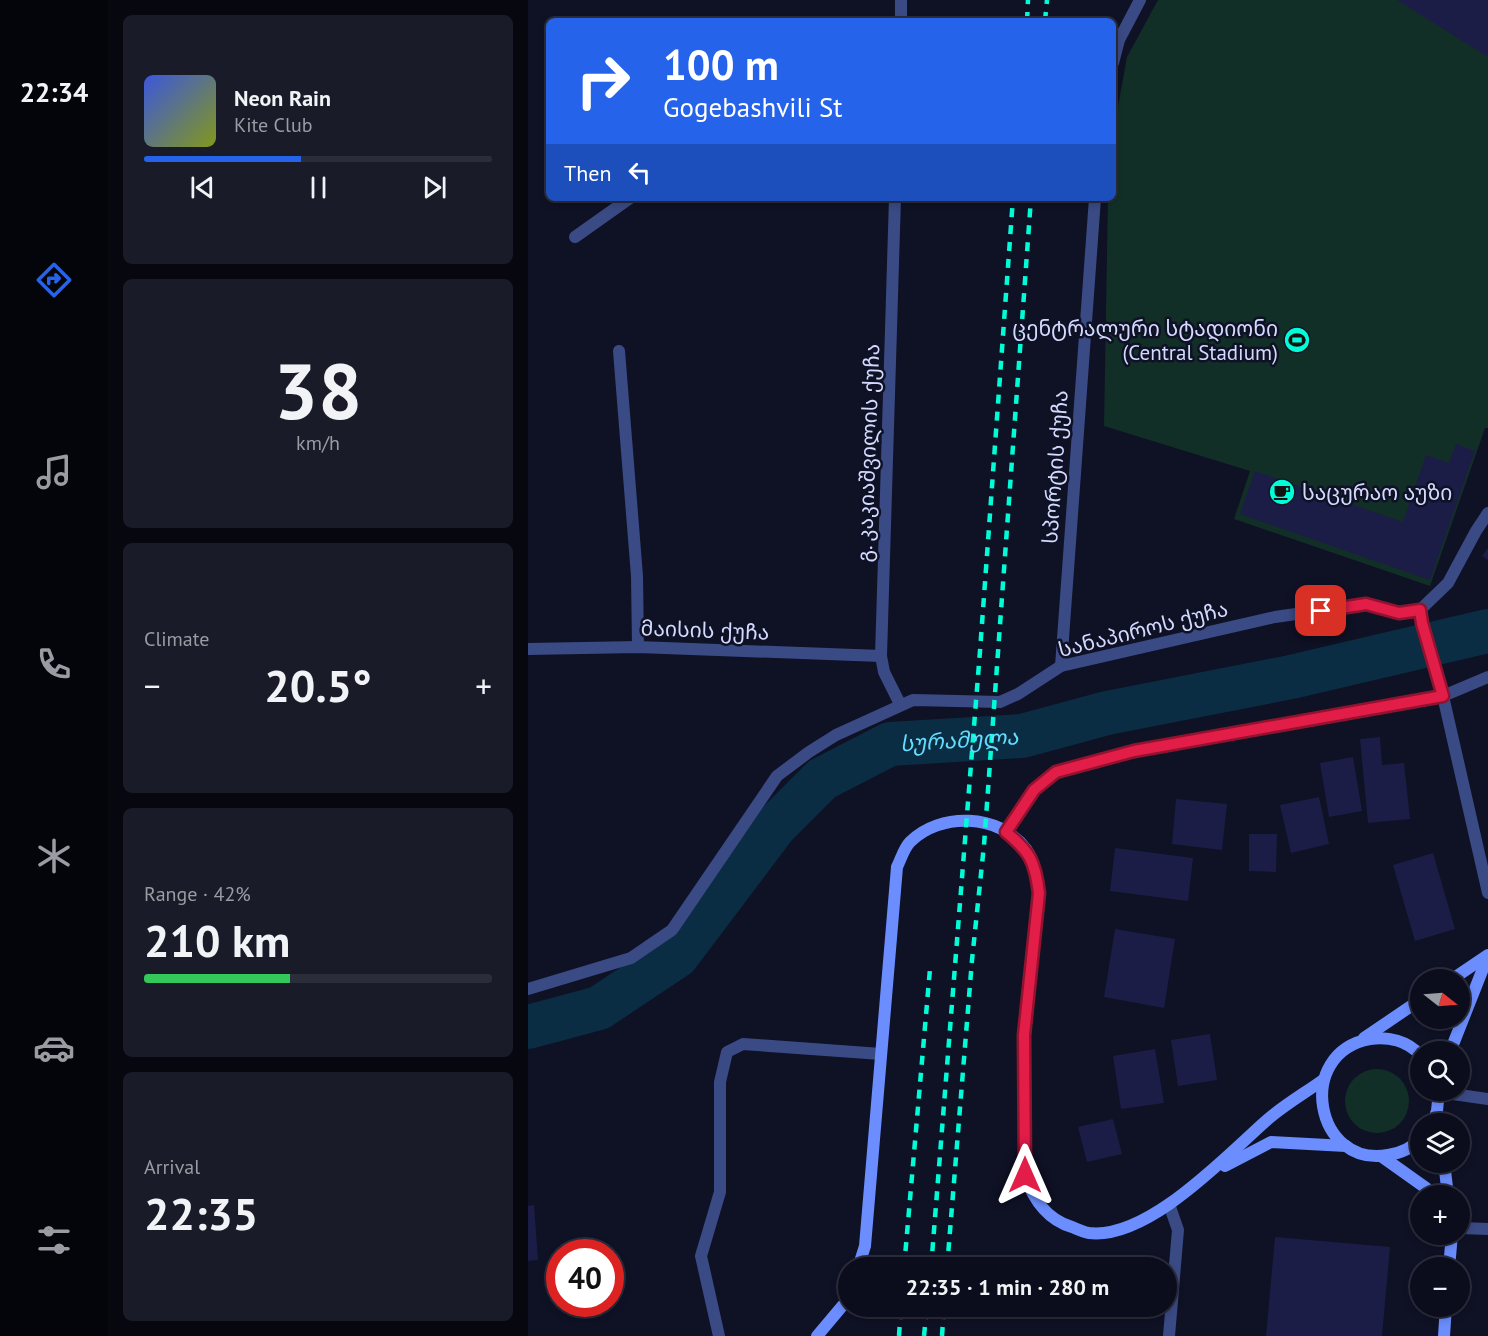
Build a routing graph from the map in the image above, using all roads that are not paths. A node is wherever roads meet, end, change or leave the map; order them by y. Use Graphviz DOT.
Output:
graph roads {
  1 [pos="901,0"];
  2 [pos="1140,0"];
  3 [pos="898,18"];
  4 [pos="1116,52"];
  5 [pos="626,201"];
  6 [pos="895,201"];
  7 [pos="1095,201"];
  8 [pos="575,237"];
  9 [pos="619,351"];
  10 [pos="1488,513"];
  11 [pos="1421,617"];
  12 [pos="638,647"];
  13 [pos="528,649"];
  14 [pos="881,656"];
  15 [pos="1061,666"];
  16 [pos="1488,677"];
  17 [pos="1442,692"];
  18 [pos="900,704"];
  19 [pos="1006,832"];
  20 [pos="1488,893"];
  21 [pos="1488,955"];
  22 [pos="1467,969"];
  23 [pos="528,989"];
  24 [pos="1410,1007"];
  25 [pos="1360,1041"];
  26 [pos="1454,1041"];
  27 [pos="1410,1047"];
  28 [pos="881,1054"];
  29 [pos="1323,1080"];
  30 [pos="1470,1096"];
  31 [pos="1488,1099"];
  32 [pos="1346,1146"];
  33 [pos="1410,1147"];
  34 [pos="1381,1156"];
  35 [pos="1210,1173"];
  36 [pos="1422,1185"];
  37 [pos="1169,1204"];
  38 [pos="1470,1228"];
  39 [pos="1488,1229"];
  40 [pos="862,1257"];
  41 [pos="838,1311"];
  42 [pos="1445,1317"];
  43 [pos="719,1336"];
  44 [pos="817,1336"];
  45 [pos="1169,1336"];
  46 [pos="1444,1336"];
  1 -- 3 [label="street"];
  2 -- 4 [label="street"];
  5 -- 8 [label="street"];
  6 -- 14 [label="street, გ. კაკიაშვილის ქუჩა"];
  7 -- 15 [label="street, სპორტის ქუჩა"];
  9 -- 12 [label="street"];
  10 -- 11 [label="street"];
  11 -- 15 [label="street, სანაპიროს ქუჩა"];
  11 -- 17 [label="street"];
  12 -- 13 [label="street, მაისის ქუჩა"];
  12 -- 14 [label="street, მაისის ქუჩა"];
  14 -- 18 [label="street, გ. კაკიაშვილის ქუჩა"];
  15 -- 18 [label="street, სანაპიროს ქუჩა"];
  16 -- 17 [label="street"];
  17 -- 19 [label="street"];
  17 -- 20 [label="street"];
  18 -- 23 [label="street, სანაპიროს ქუჩა"];
  19 -- 28 [label="street"];
  19 -- 37 [label="street"];
  21 -- 22 [label="street"];
  21 -- 26 [label="street"];
  24 -- 25 [label="street"];
  25 -- 27 [label="street"];
  25 -- 29 [label="street"];
  28 -- 40 [label="street"];
  28 -- 43 [label="street"];
  29 -- 32 [label="street"];
  29 -- 35 [label="street"];
  30 -- 31 [label="street"];
  32 -- 34 [label="street"];
  32 -- 35 [label="street"];
  33 -- 34 [label="street"];
  34 -- 36 [label="street"];
  35 -- 37 [label="street"];
  37 -- 45 [label="street"];
  38 -- 39 [label="street"];
  41 -- 44 [label="street"];
  42 -- 46 [label="street"];
}
